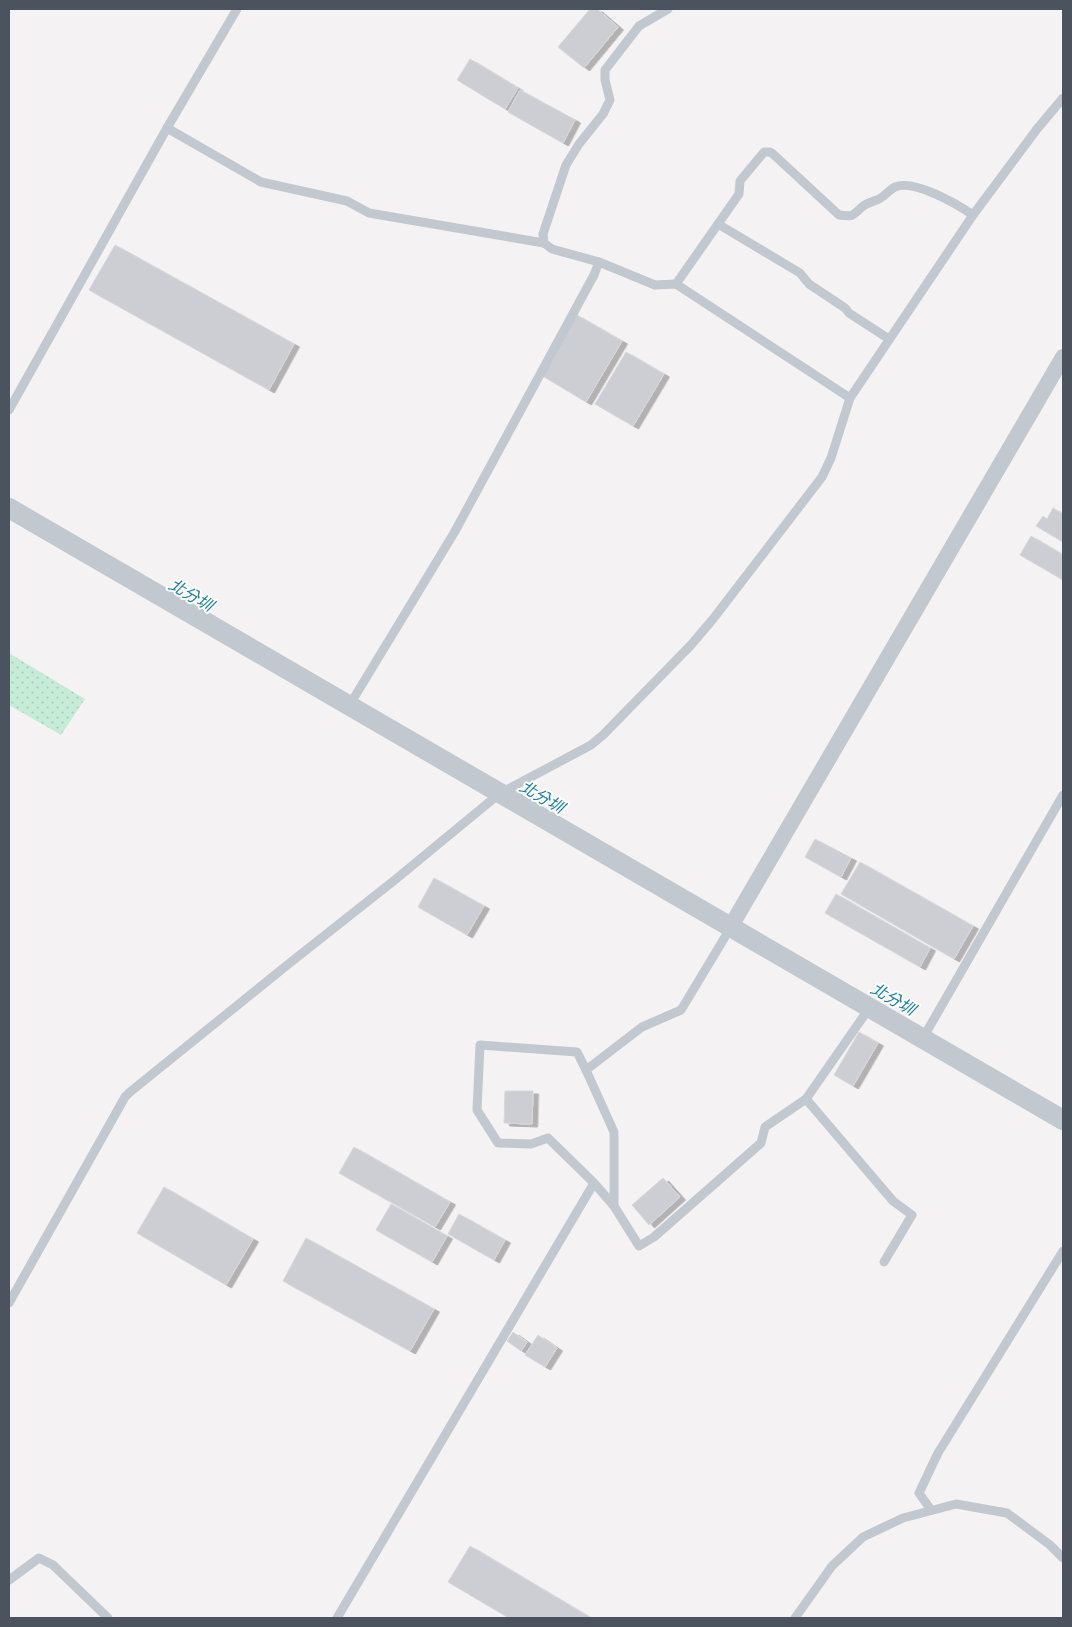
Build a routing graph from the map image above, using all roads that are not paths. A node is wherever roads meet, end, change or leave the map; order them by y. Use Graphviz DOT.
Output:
graph roads {
  1 [pos="237,9"];
  2 [pos="668,9"];
  3 [pos="1063,98"];
  4 [pos="167,128"];
  5 [pos="973,215"];
  6 [pos="718,224"];
  7 [pos="544,243"];
  8 [pos="599,262"];
  9 [pos="676,284"];
  10 [pos="888,339"];
  11 [pos="1063,357"];
  12 [pos="850,398"];
  13 [pos="9,410"];
  14 [pos="9,508"];
  15 [pos="352,700"];
  16 [pos="499,794"];
  17 [pos="1063,795"];
  18 [pos="734,920"];
  19 [pos="870,1007"];
  20 [pos="927,1031"];
  21 [pos="586,1070"];
  22 [pos="806,1099"];
  23 [pos="1063,1120"];
  24 [pos="594,1183"];
  25 [pos="614,1206"];
  26 [pos="1063,1251"];
  27 [pos="884,1262"];
  28 [pos="9,1303"];
  29 [pos="932,1510"];
  30 [pos="1063,1558"];
  31 [pos="9,1580"];
  32 [pos="108,1618"];
  33 [pos="337,1618"];
  34 [pos="795,1618"];
  1 -- 4 [label="lane"];
  2 -- 7 [label="lane"];
  3 -- 5 [label="lane"];
  4 -- 7 [label="lane"];
  4 -- 13 [label="lane"];
  5 -- 6 [label="lane"];
  5 -- 10 [label="lane"];
  6 -- 9 [label="lane"];
  6 -- 10 [label="lane"];
  7 -- 8 [label="lane"];
  8 -- 9 [label="lane"];
  8 -- 15 [label="lane"];
  9 -- 12 [label="lane"];
  10 -- 12 [label="lane"];
  11 -- 18 [label="street"];
  12 -- 16 [label="lane"];
  14 -- 15 [label="street"];
  15 -- 16 [label="street"];
  16 -- 18 [label="street"];
  16 -- 28 [label="lane"];
  17 -- 20 [label="lane"];
  18 -- 19 [label="street"];
  18 -- 21 [label="lane"];
  19 -- 20 [label="street"];
  19 -- 22 [label="lane"];
  20 -- 23 [label="street"];
  21 -- 24 [label="lane"];
  21 -- 25 [label="lane"];
  22 -- 25 [label="lane"];
  22 -- 27 [label="lane"];
  24 -- 25 [label="lane"];
  24 -- 33 [label="lane"];
  26 -- 29 [label="lane"];
  29 -- 30 [label="lane"];
  29 -- 34 [label="lane"];
  31 -- 32 [label="lane"];
}
